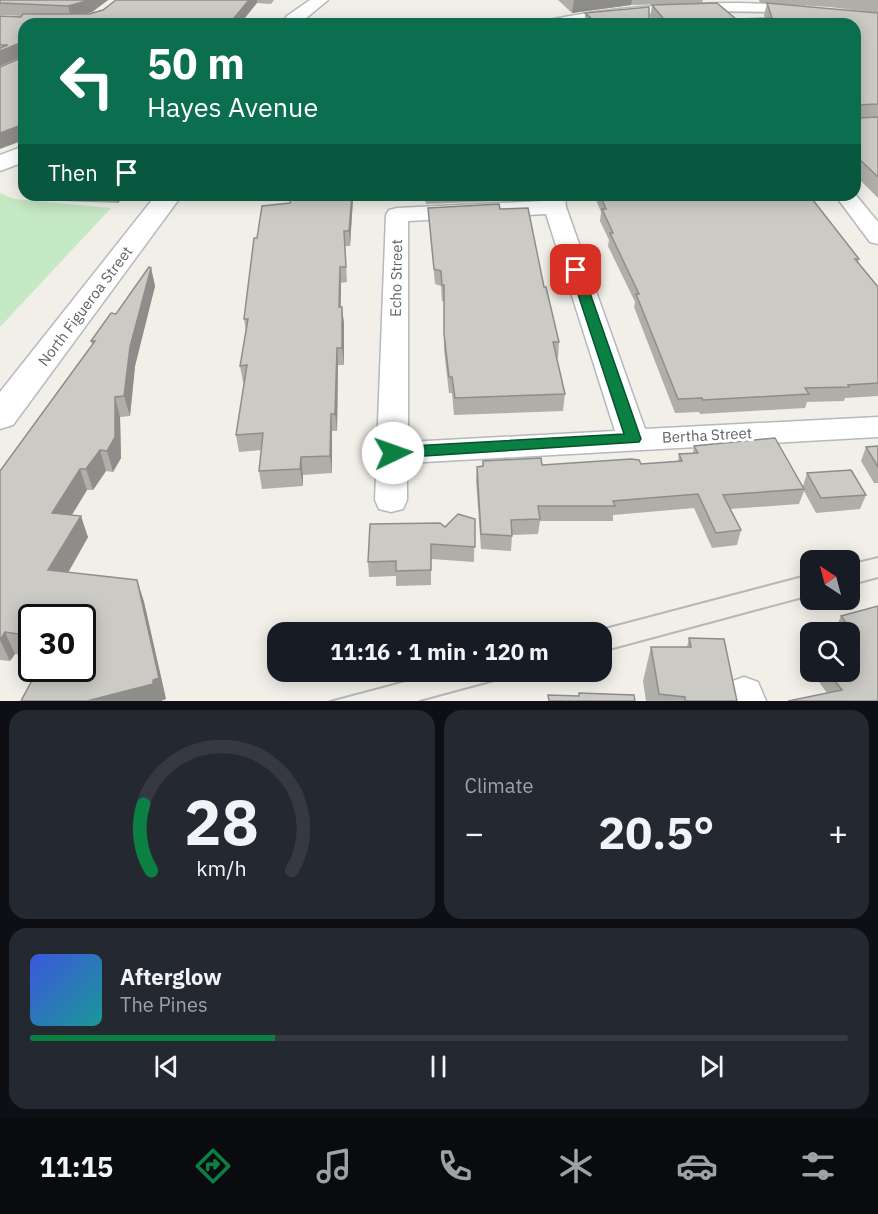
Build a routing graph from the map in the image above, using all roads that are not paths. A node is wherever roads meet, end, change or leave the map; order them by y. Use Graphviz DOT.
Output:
graph roads {
  1 [pos="31,0"];
  2 [pos="306,0"];
  3 [pos="320,0"];
  4 [pos="812,10"];
  5 [pos="295,18"];
  6 [pos="297,18"];
  7 [pos="580,18"];
  8 [pos="0,19"];
  9 [pos="18,21"];
  10 [pos="18,156"];
  11 [pos="0,164"];
  12 [pos="165,201"];
  13 [pos="555,201"];
  14 [pos="850,201"];
  15 [pos="878,237"];
  16 [pos="0,417"];
  17 [pos="878,427"];
  18 [pos="633,439"];
  19 [pos="393,453"];
  20 [pos="391,500"];
  1 -- 8 [label="street"];
  2 -- 5 [label="main road"];
  3 -- 6 [label="main road"];
  4 -- 7 [label="street"];
  8 -- 9 [label="street"];
  10 -- 11 [label="main road"];
  12 -- 16 [label="main road, North Figueroa Street"];
  13 -- 18 [label="street"];
  13 -- 19 [label="street, Echo Street"];
  14 -- 15 [label="street"];
  17 -- 18 [label="street, Bertha Street"];
  18 -- 19 [label="street, Bertha Street"];
  19 -- 20 [label="street, Echo Street"];
}
